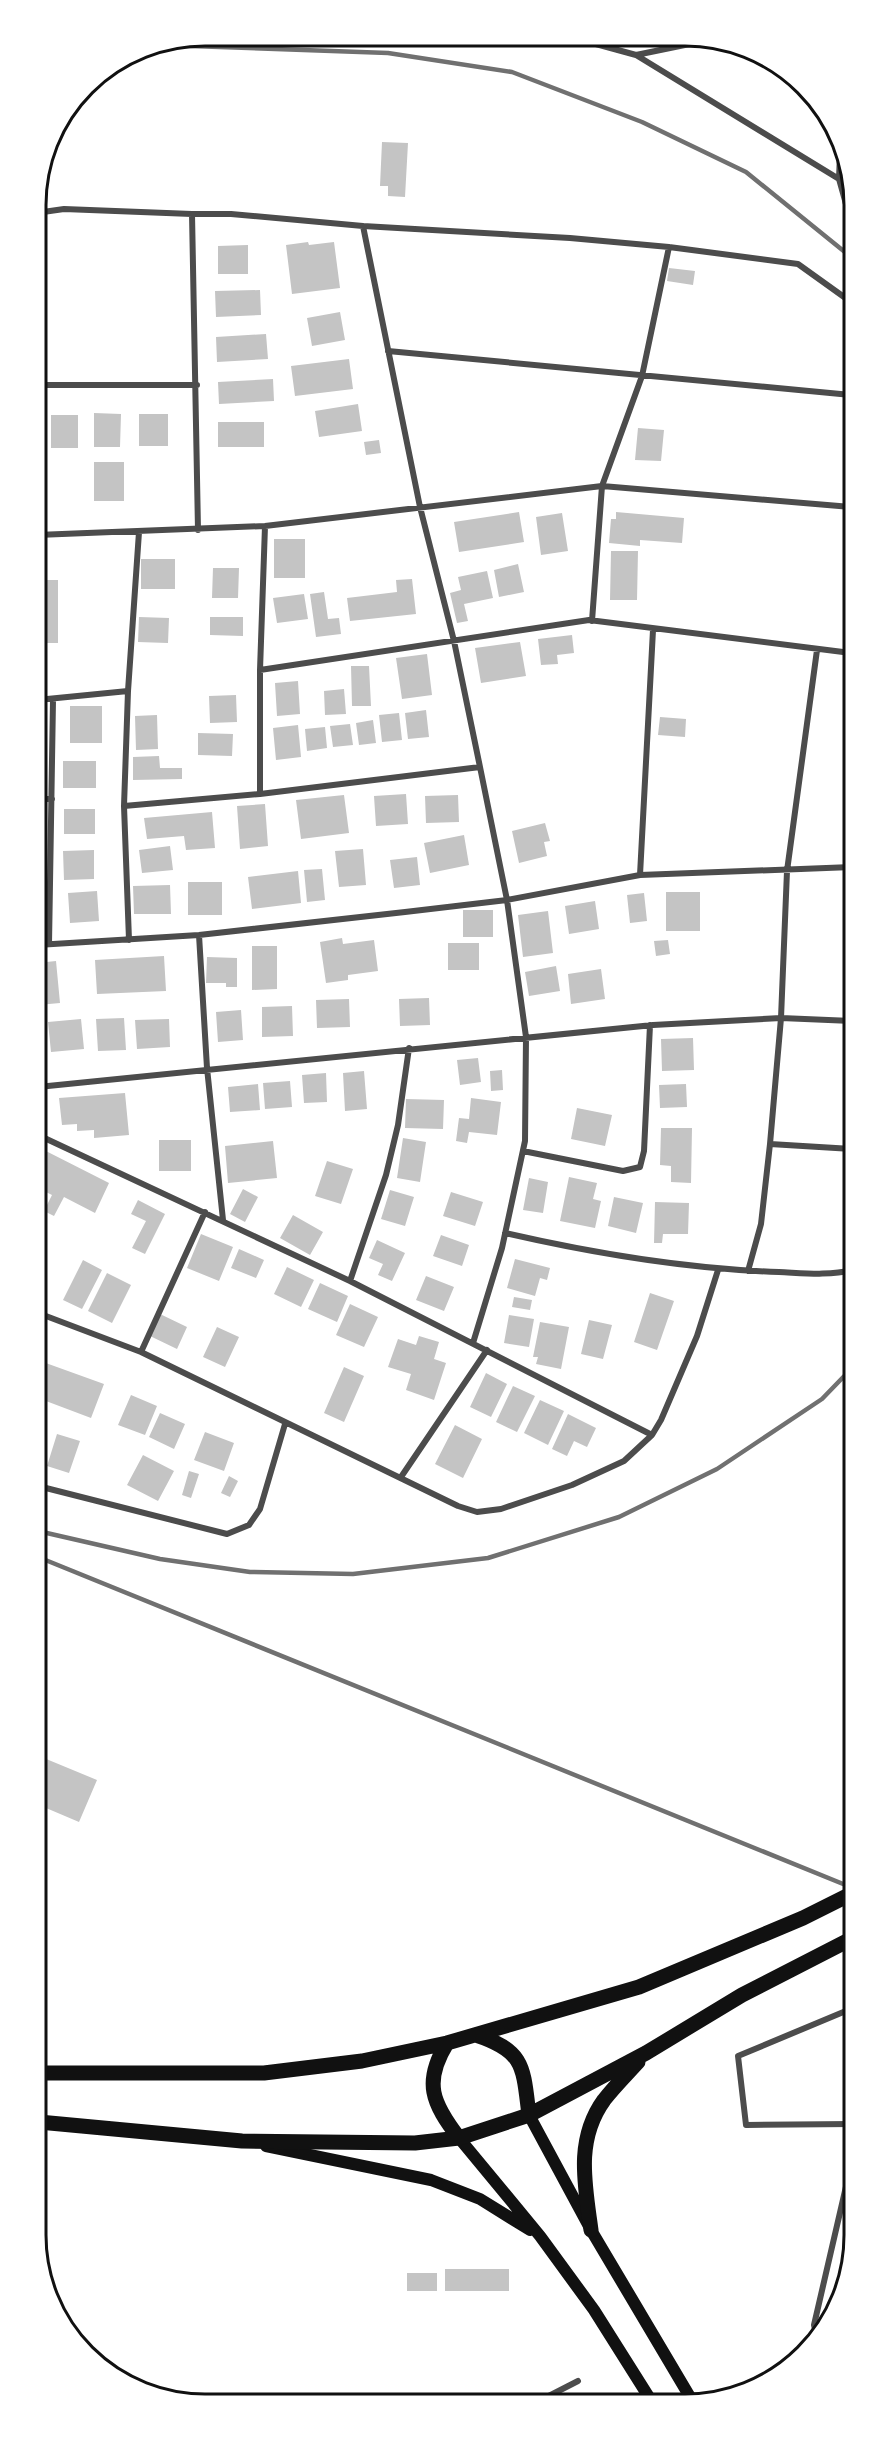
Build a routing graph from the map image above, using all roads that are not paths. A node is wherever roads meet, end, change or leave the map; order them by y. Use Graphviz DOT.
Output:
graph roads {
  1 [pos="604,46"];
  2 [pos="680,46"];
  3 [pos="636,55"];
  4 [pos="839,172"];
  5 [pos="839,179"];
  6 [pos="843,192"];
  7 [pos="47,211"];
  8 [pos="192,214"];
  9 [pos="363,226"];
  10 [pos="669,247"];
  11 [pos="844,297"];
  12 [pos="388,351"];
  13 [pos="642,376"];
  14 [pos="47,385"];
  15 [pos="197,385"];
  16 [pos="844,394"];
  17 [pos="602,486"];
  18 [pos="844,506"];
  19 [pos="420,507"];
  20 [pos="265,526"];
  21 [pos="198,530"];
  22 [pos="139,532"];
  23 [pos="47,535"];
  24 [pos="592,621"];
  25 [pos="653,630"];
  26 [pos="454,641"];
  27 [pos="817,650"];
  28 [pos="844,652"];
  29 [pos="260,669"];
  30 [pos="128,691"];
  31 [pos="47,700"];
  32 [pos="53,700"];
  33 [pos="480,767"];
  34 [pos="260,794"];
  35 [pos="47,799"];
  36 [pos="52,799"];
  37 [pos="124,806"];
  38 [pos="844,868"];
  39 [pos="788,871"];
  40 [pos="640,875"];
  41 [pos="507,900"];
  42 [pos="199,935"];
  43 [pos="129,940"];
  44 [pos="49,944"];
  45 [pos="781,1018"];
  46 [pos="844,1021"];
  47 [pos="650,1025"];
  48 [pos="526,1037"];
  49 [pos="410,1048"];
  50 [pos="207,1068"];
  51 [pos="47,1086"];
  52 [pos="47,1139"];
  53 [pos="770,1144"];
  54 [pos="844,1148"];
  55 [pos="523,1150"];
  56 [pos="205,1212"];
  57 [pos="223,1220"];
  58 [pos="505,1233"];
  59 [pos="718,1270"];
  60 [pos="748,1271"];
  61 [pos="843,1272"];
  62 [pos="350,1281"];
  63 [pos="46,1316"];
  64 [pos="473,1343"];
  65 [pos="487,1350"];
  66 [pos="141,1352"];
  67 [pos="285,1424"];
  68 [pos="652,1435"];
  69 [pos="401,1477"];
  70 [pos="46,1488"];
  71 [pos="843,1898"];
  72 [pos="843,1943"];
  73 [pos="843,2012"];
  74 [pos="476,2035"];
  75 [pos="447,2043"];
  76 [pos="646,2053"];
  77 [pos="46,2073"];
  78 [pos="529,2115"];
  79 [pos="46,2123"];
  80 [pos="843,2124"];
  81 [pos="459,2138"];
  82 [pos="242,2141"];
  83 [pos="843,2199"];
  84 [pos="591,2230"];
  85 [pos="540,2236"];
  86 [pos="815,2327"];
  87 [pos="578,2381"];
  88 [pos="553,2394"];
  89 [pos="647,2394"];
  90 [pos="688,2394"];
  1 -- 3 [label="street"];
  2 -- 3 [label="street"];
  3 -- 5 [label="street"];
  4 -- 5 [label="street"];
  5 -- 6 [label="street"];
  7 -- 8 [label="street"];
  8 -- 9 [label="street"];
  8 -- 15 [label="street"];
  9 -- 10 [label="street"];
  9 -- 12 [label="street"];
  10 -- 11 [label="street"];
  10 -- 13 [label="street"];
  12 -- 13 [label="street"];
  12 -- 19 [label="street"];
  13 -- 16 [label="street"];
  13 -- 17 [label="street"];
  14 -- 15 [label="street"];
  15 -- 21 [label="street"];
  17 -- 18 [label="street"];
  17 -- 19 [label="street"];
  17 -- 24 [label="street"];
  19 -- 20 [label="street"];
  19 -- 26 [label="street"];
  20 -- 21 [label="street"];
  20 -- 29 [label="street"];
  21 -- 22 [label="street"];
  22 -- 23 [label="street"];
  22 -- 30 [label="street"];
  24 -- 25 [label="street"];
  24 -- 26 [label="street"];
  25 -- 27 [label="street"];
  25 -- 40 [label="street"];
  26 -- 29 [label="street"];
  26 -- 33 [label="street"];
  27 -- 28 [label="street"];
  27 -- 39 [label="street"];
  29 -- 34 [label="street"];
  30 -- 32 [label="street"];
  30 -- 37 [label="street"];
  31 -- 32 [label="street"];
  32 -- 36 [label="street"];
  33 -- 34 [label="street"];
  33 -- 41 [label="street"];
  34 -- 37 [label="street"];
  35 -- 36 [label="street"];
  36 -- 44 [label="street"];
  37 -- 43 [label="street"];
  38 -- 39 [label="street"];
  39 -- 40 [label="street"];
  39 -- 45 [label="street"];
  40 -- 41 [label="street"];
  41 -- 42 [label="street"];
  41 -- 48 [label="street"];
  42 -- 43 [label="street"];
  42 -- 50 [label="street"];
  43 -- 44 [label="street"];
  45 -- 46 [label="street"];
  45 -- 47 [label="street"];
  45 -- 53 [label="street"];
  47 -- 48 [label="street"];
  47 -- 55 [label="street"];
  48 -- 49 [label="street"];
  48 -- 55 [label="street"];
  49 -- 50 [label="street"];
  49 -- 62 [label="street"];
  50 -- 51 [label="street"];
  50 -- 57 [label="street"];
  52 -- 56 [label="street"];
  53 -- 54 [label="street"];
  53 -- 60 [label="street"];
  55 -- 58 [label="street"];
  56 -- 57 [label="street"];
  56 -- 66 [label="street"];
  57 -- 62 [label="street"];
  58 -- 59 [label="street"];
  58 -- 64 [label="street"];
  59 -- 60 [label="street"];
  59 -- 68 [label="street"];
  60 -- 61 [label="street"];
  62 -- 64 [label="street"];
  63 -- 66 [label="street"];
  64 -- 65 [label="street"];
  65 -- 68 [label="street"];
  65 -- 69 [label="street"];
  66 -- 67 [label="street"];
  67 -- 69 [label="street"];
  67 -- 70 [label="street"];
  68 -- 69 [label="street"];
  71 -- 74 [label="main road"];
  72 -- 76 [label="main road"];
  73 -- 80 [label="street"];
  74 -- 75 [label="main road"];
  74 -- 78 [label="main road"];
  75 -- 77 [label="main road"];
  75 -- 81 [label="main road"];
  76 -- 78 [label="main road"];
  76 -- 84 [label="main road"];
  78 -- 81 [label="main road"];
  78 -- 84 [label="main road"];
  79 -- 82 [label="main road"];
  81 -- 82 [label="main road"];
  81 -- 85 [label="main road"];
  82 -- 85 [label="main road"];
  83 -- 86 [label="street"];
  84 -- 90 [label="main road"];
  85 -- 89 [label="main road"];
  87 -- 88 [label="street"];
}
